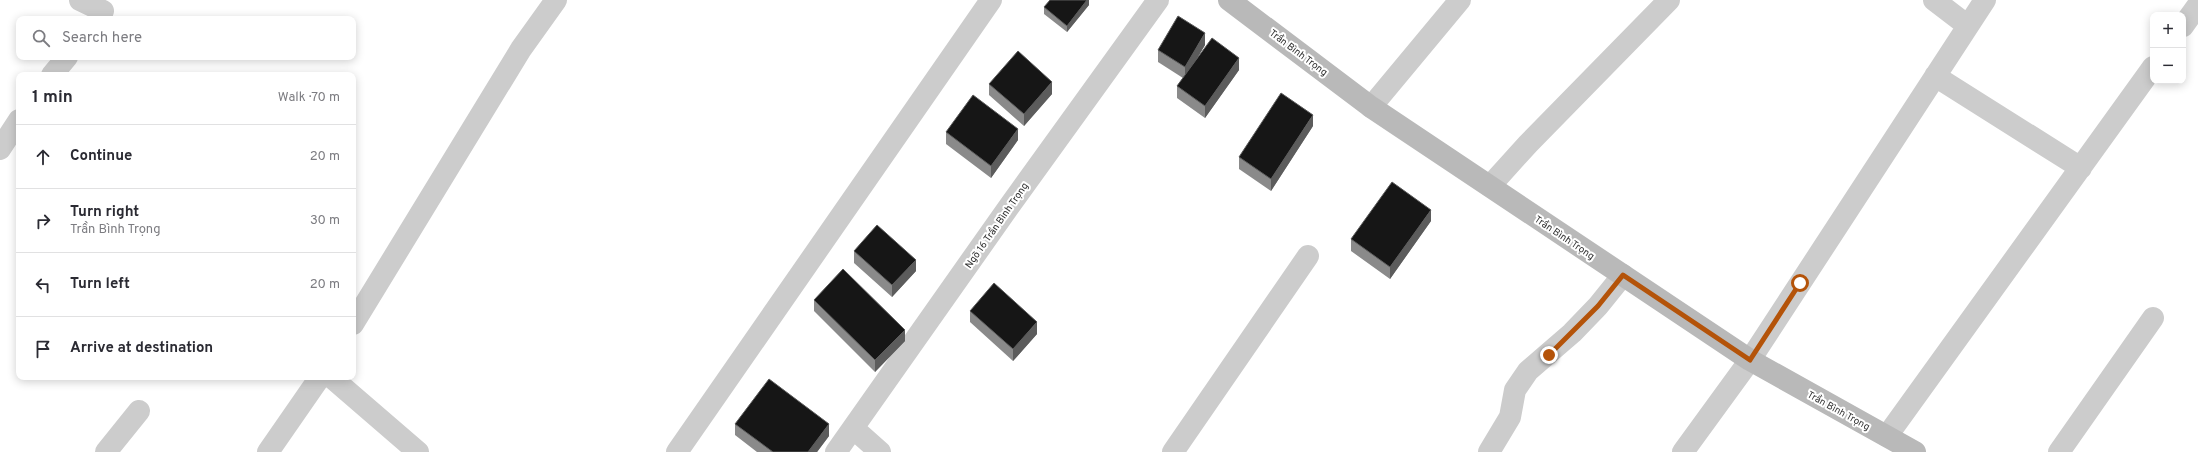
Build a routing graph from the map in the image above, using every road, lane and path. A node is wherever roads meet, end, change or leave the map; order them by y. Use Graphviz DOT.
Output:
graph roads {
  1 [pos="80,0"];
  2 [pos="556,0"];
  3 [pos="991,0"];
  4 [pos="1158,0"];
  5 [pos="1229,0"];
  6 [pos="1460,0"];
  7 [pos="1669,0"];
  8 [pos="1934,0"];
  9 [pos="1986,0"];
  10 [pos="2198,5"];
  11 [pos="104,10"];
  12 [pos="2186,22"];
  13 [pos="1968,26"];
  14 [pos="64,60"];
  15 [pos="2150,71"];
  16 [pos="54,72"];
  17 [pos="1935,76"];
  18 [pos="1371,107"];
  19 [pos="16,125"];
  20 [pos="0,149"];
  21 [pos="2080,168"];
  22 [pos="1490,186"];
  23 [pos="1308,256"];
  24 [pos="1623,275"];
  25 [pos="2153,318"];
  26 [pos="356,319"];
  27 [pos="1750,360"];
  28 [pos="318,380"];
  29 [pos="334,380"];
  30 [pos="139,412"];
  31 [pos="853,428"];
  32 [pos="1887,436"];
  33 [pos="106,452"];
  34 [pos="268,452"];
  35 [pos="418,452"];
  36 [pos="677,452"];
  37 [pos="836,452"];
  38 [pos="880,452"];
  39 [pos="1173,452"];
  40 [pos="1489,452"];
  41 [pos="1683,452"];
  42 [pos="1915,452"];
  43 [pos="2059,452"];
  1 -- 11 [label="street"];
  2 -- 26 [label="street"];
  3 -- 36 [label="street"];
  4 -- 31 [label="street, Ngõ 16 Trần Bình Trọng"];
  5 -- 18 [label="street, Trần Bình Trọng"];
  6 -- 18 [label="street"];
  7 -- 22 [label="street"];
  8 -- 13 [label="street"];
  9 -- 13 [label="street"];
  10 -- 12 [label="street"];
  13 -- 17 [label="street"];
  14 -- 16 [label="street"];
  15 -- 21 [label="street"];
  17 -- 21 [label="street"];
  17 -- 27 [label="street"];
  18 -- 22 [label="street, Trần Bình Trọng"];
  19 -- 20 [label="street"];
  21 -- 32 [label="street"];
  22 -- 24 [label="street, Trần Bình Trọng"];
  23 -- 39 [label="street"];
  24 -- 27 [label="street, Trần Bình Trọng"];
  24 -- 40 [label="street"];
  25 -- 43 [label="street"];
  27 -- 32 [label="street, Trần Bình Trọng"];
  27 -- 41 [label="street"];
  28 -- 34 [label="street"];
  29 -- 35 [label="street"];
  30 -- 33 [label="street"];
  31 -- 37 [label="street, Ngõ 16 Trần Bình Trọng"];
  31 -- 38 [label="street"];
  32 -- 42 [label="street, Trần Bình Trọng"];
}
